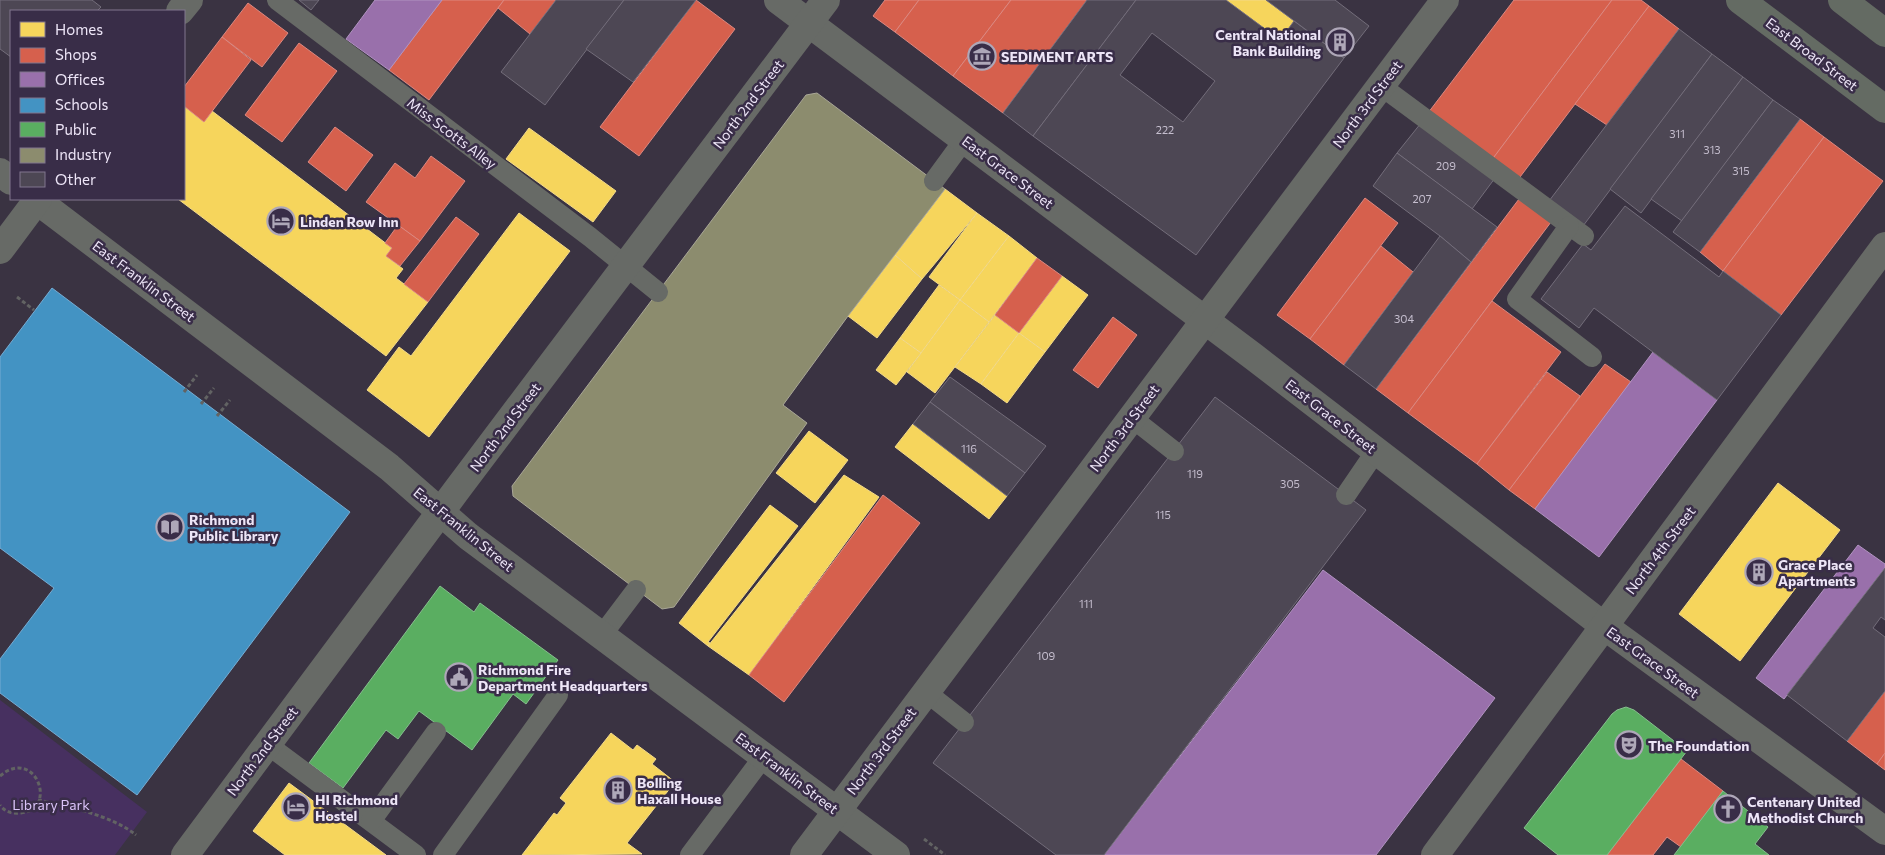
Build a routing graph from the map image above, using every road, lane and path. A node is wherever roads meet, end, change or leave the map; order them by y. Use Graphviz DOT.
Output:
graph roads {
  1 [pos="189,0"];
  2 [pos="278,0"];
  3 [pos="778,0"];
  4 [pos="826,0"];
  5 [pos="1445,0"];
  6 [pos="1740,0"];
  7 [pos="1842,0"];
  8 [pos="181,10"];
  9 [pos="809,23"];
  10 [pos="1885,33"];
  11 [pos="1381,86"];
  12 [pos="1885,108"];
  13 [pos="964,140"];
  14 [pos="0,172"];
  15 [pos="10,180"];
  16 [pos="934,181"];
  17 [pos="36,200"];
  18 [pos="38,200"];
  19 [pos="1885,246"];
  20 [pos="0,250"];
  21 [pos="626,267"];
  22 [pos="658,292"];
  23 [pos="17,296"];
  24 [pos="34,310"];
  25 [pos="1205,320"];
  26 [pos="1592,357"];
  27 [pos="197,375"];
  28 [pos="214,388"];
  29 [pos="184,392"];
  30 [pos="230,400"];
  31 [pos="201,404"];
  32 [pos="217,416"];
  33 [pos="1132,418"];
  34 [pos="1174,451"];
  35 [pos="1376,451"];
  36 [pos="1346,495"];
  37 [pos="441,512"];
  38 [pos="636,590"];
  39 [pos="1604,626"];
  40 [pos="602,635"];
  41 [pos="926,692"];
  42 [pos="558,695"];
  43 [pos="964,722"];
  44 [pos="436,732"];
  45 [pos="268,744"];
  46 [pos="764,756"];
  47 [pos="0,776"];
  48 [pos="38,800"];
  49 [pos="0,805"];
  50 [pos="4,810"];
  51 [pos="836,810"];
  52 [pos="0,814"];
  53 [pos="371,821"];
  54 [pos="1885,831"];
  55 [pos="136,835"];
  56 [pos="187,854"];
  57 [pos="416,855"];
  58 [pos="443,855"];
  59 [pos="690,855"];
  60 [pos="804,855"];
  61 [pos="896,855"];
  62 [pos="1435,855"];
  1 -- 8 [label="street"];
  2 -- 21 [label="lane, Miss Scotts Alley"];
  3 -- 9 [label="street, East Grace Street"];
  4 -- 9 [label="street, North 2nd Street"];
  5 -- 11 [label="street, North 3rd Street"];
  6 -- 12 [label="main road, East Broad Street"];
  7 -- 10 [label="main road"];
  9 -- 13 [label="street, East Grace Street"];
  9 -- 21 [label="street, North 2nd Street"];
  11 -- 25 [label="street, North 3rd Street"];
  11 -- 26 [label="lane"];
  13 -- 16 [label="lane"];
  13 -- 25 [label="street, East Grace Street"];
  14 -- 15 [label="street"];
  17 -- 20 [label="street"];
  18 -- 37 [label="street, East Franklin Street"];
  19 -- 39 [label="street, North 4th Street"];
  21 -- 22 [label="lane, Miss Scotts Alley"];
  21 -- 37 [label="street, North 2nd Street"];
  23 -- 24 [label="path"];
  25 -- 33 [label="street, North 3rd Street"];
  25 -- 35 [label="street, East Grace Street"];
  27 -- 29 [label="path"];
  28 -- 31 [label="path"];
  30 -- 32 [label="path"];
  33 -- 34 [label="lane"];
  33 -- 41 [label="street, North 3rd Street"];
  35 -- 36 [label="lane"];
  35 -- 39 [label="street, East Grace Street"];
  37 -- 40 [label="street, East Franklin Street"];
  37 -- 45 [label="street, North 2nd Street"];
  38 -- 40 [label="lane"];
  39 -- 54 [label="street, East Grace Street"];
  39 -- 62 [label="street, North 4th Street"];
  40 -- 46 [label="street, East Franklin Street"];
  41 -- 43 [label="lane"];
  41 -- 51 [label="street, North 3rd Street"];
  42 -- 58 [label="lane"];
  44 -- 53 [label="lane"];
  45 -- 53 [label="lane"];
  45 -- 56 [label="street, North 2nd Street"];
  46 -- 51 [label="street, East Franklin Street"];
  46 -- 59 [label="lane"];
  47 -- 48 [label="path"];
  48 -- 50 [label="path"];
  48 -- 55 [label="path"];
  49 -- 50 [label="path"];
  50 -- 52 [label="path"];
  51 -- 60 [label="street, North 3rd Street"];
  51 -- 61 [label="street, East Franklin Street"];
  53 -- 57 [label="lane"];
}
